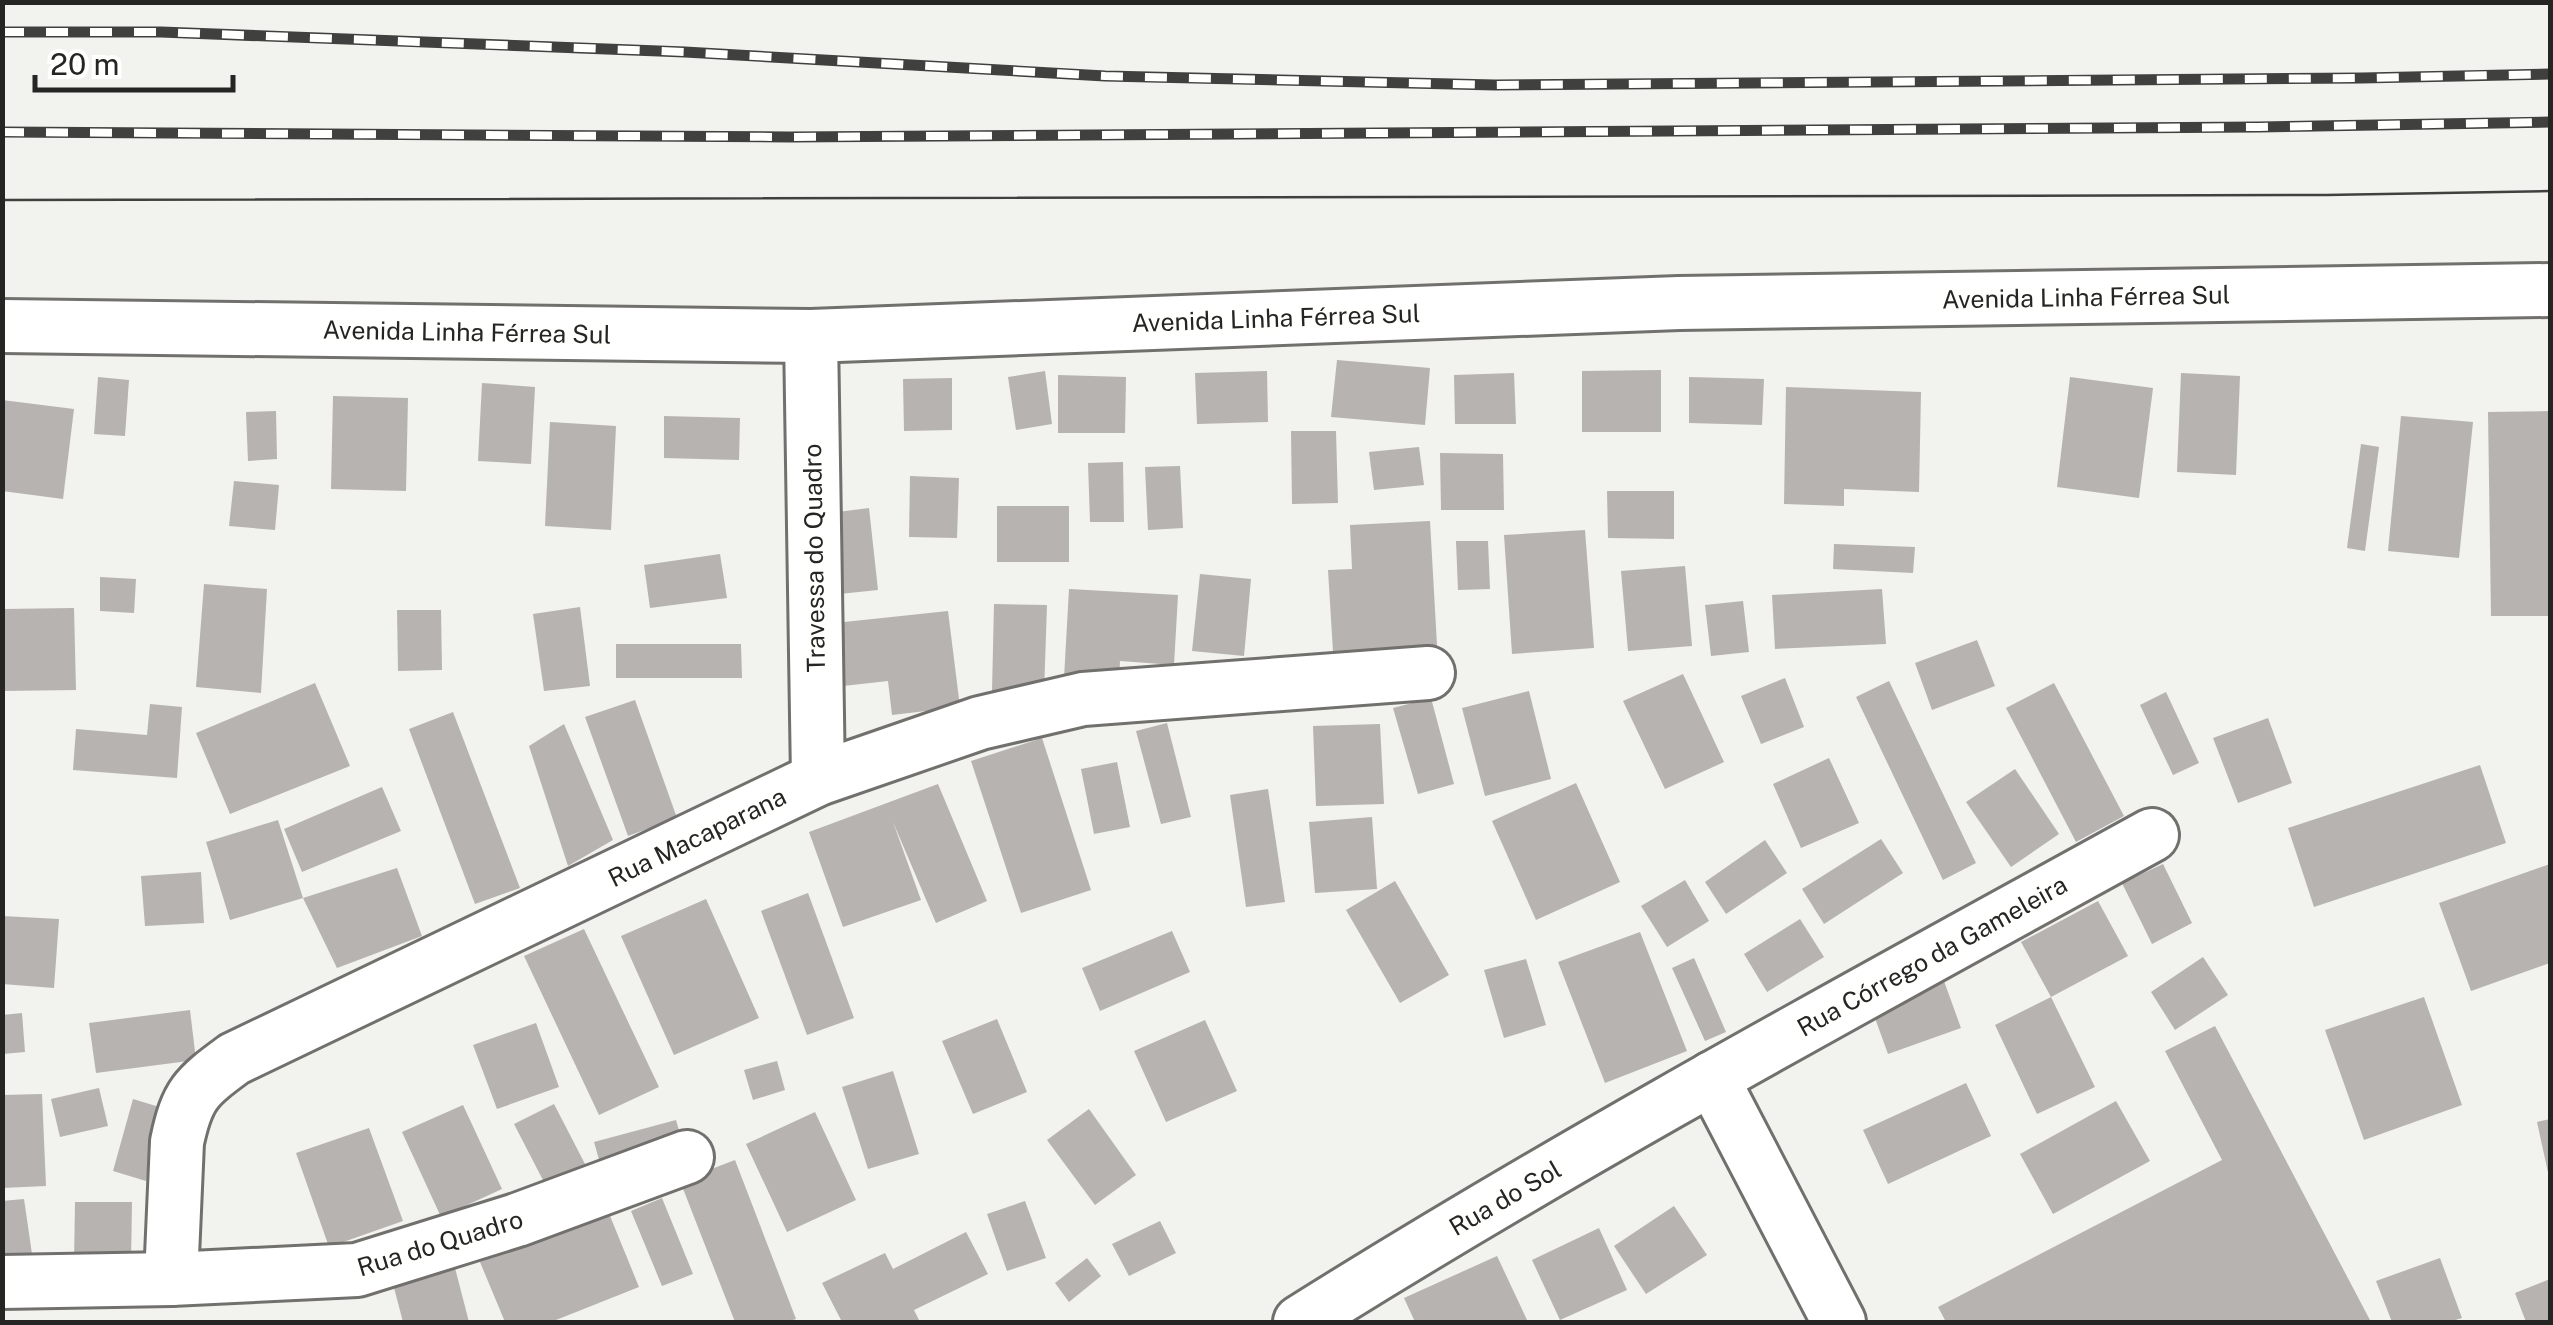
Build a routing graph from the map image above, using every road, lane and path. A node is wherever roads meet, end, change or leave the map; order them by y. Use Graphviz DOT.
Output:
graph roads {
  1 [pos="2550,290"];
  2 [pos="2,326"];
  3 [pos="810,336"];
  4 [pos="1428,673"];
  5 [pos="818,779"];
  6 [pos="2152,835"];
  7 [pos="1712,1078"];
  8 [pos="686,1157"];
  9 [pos="171,1279"];
  10 [pos="2,1282"];
  11 [pos="1300,1322"];
  12 [pos="1839,1322"];
  1 -- 3 [label="street, Avenida Linha Férrea Sul"];
  2 -- 3 [label="street, Avenida Linha Férrea Sul"];
  3 -- 5 [label="street, Travessa do Quadro"];
  4 -- 5 [label="street, Rua Macaparana"];
  5 -- 9 [label="street, Rua Macaparana"];
  6 -- 7 [label="street, Rua Córrego da Gameleira"];
  7 -- 11 [label="street, Rua do Sol"];
  7 -- 12 [label="street"];
  8 -- 9 [label="street, Rua do Quadro"];
  9 -- 10 [label="street, Rua do Quadro"];
}
